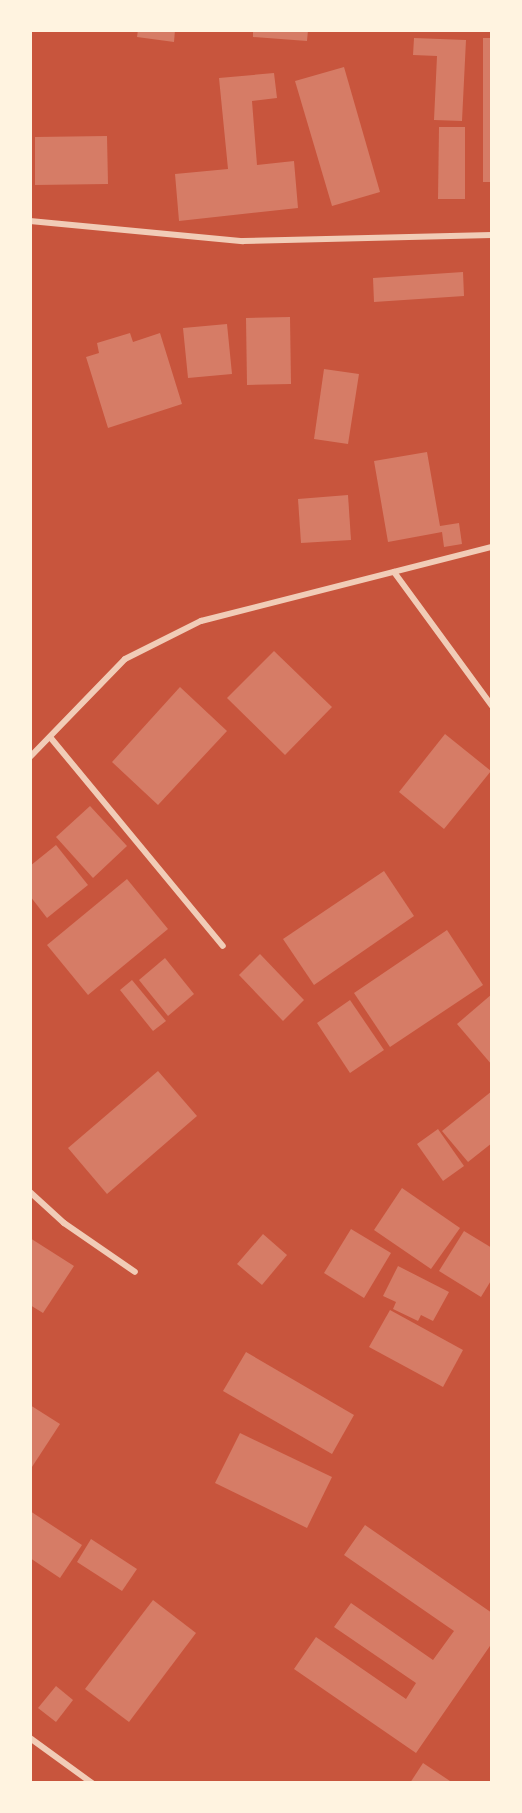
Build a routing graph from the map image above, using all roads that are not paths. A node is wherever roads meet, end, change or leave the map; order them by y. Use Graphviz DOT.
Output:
graph roads {
  1 [pos="30,221"];
  2 [pos="492,235"];
  3 [pos="492,547"];
  4 [pos="394,572"];
  5 [pos="492,706"];
  6 [pos="50,737"];
  7 [pos="30,757"];
  8 [pos="223,946"];
  9 [pos="30,1192"];
  10 [pos="135,1272"];
  11 [pos="30,1738"];
  12 [pos="92,1783"];
  1 -- 2 [label="street"];
  3 -- 4 [label="street"];
  4 -- 5 [label="street"];
  4 -- 6 [label="street"];
  6 -- 7 [label="street"];
  6 -- 8 [label="street"];
  9 -- 10 [label="street"];
  11 -- 12 [label="street"];
}
